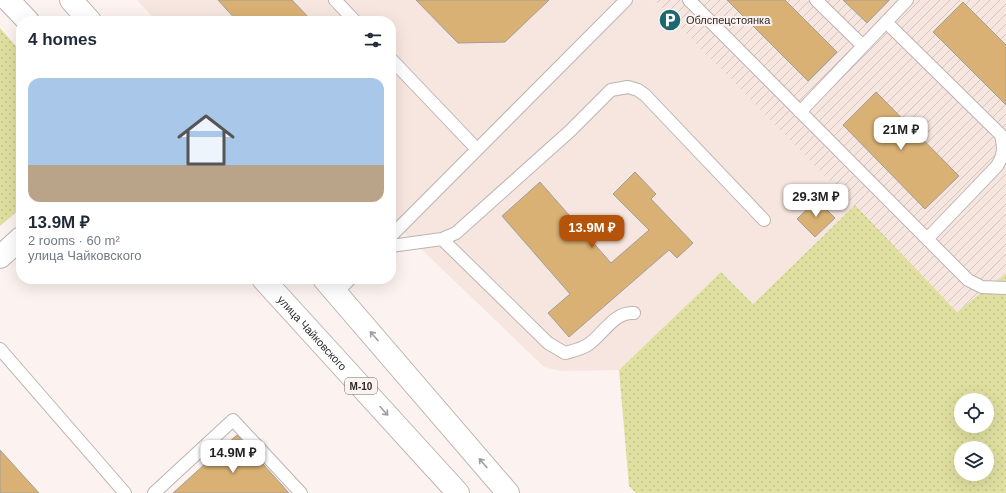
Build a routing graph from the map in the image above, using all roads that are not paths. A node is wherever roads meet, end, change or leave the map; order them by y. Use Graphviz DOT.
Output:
graph roads {
  1 [pos="8,0"];
  2 [pos="71,0"];
  3 [pos="335,0"];
  4 [pos="626,0"];
  5 [pos="689,0"];
  6 [pos="816,0"];
  7 [pos="907,0"];
  8 [pos="23,16"];
  9 [pos="85,16"];
  10 [pos="350,16"];
  11 [pos="886,22"];
  12 [pos="863,46"];
  13 [pos="396,64"];
  14 [pos="800,112"];
  15 [pos="473,145"];
  16 [pos="764,220"];
  17 [pos="396,231"];
  18 [pos="442,239"];
  19 [pos="927,239"];
  20 [pos="16,243"];
  21 [pos="396,245"];
  22 [pos="0,257"];
  23 [pos="268,284"];
  24 [pos="337,284"];
  25 [pos="1006,288"];
  26 [pos="634,313"];
  27 [pos="0,349"];
  28 [pos="125,493"];
  29 [pos="154,493"];
  30 [pos="301,493"];
  31 [pos="458,493"];
  32 [pos="508,493"];
  1 -- 8 [label="main road"];
  2 -- 9 [label="main road"];
  3 -- 10 [label="lane"];
  4 -- 17 [label="lane"];
  5 -- 14 [label="lane"];
  6 -- 12 [label="lane"];
  7 -- 11 [label="lane"];
  11 -- 12 [label="lane"];
  11 -- 19 [label="lane"];
  12 -- 14 [label="lane"];
  13 -- 15 [label="lane"];
  14 -- 19 [label="lane"];
  16 -- 18 [label="lane"];
  18 -- 21 [label="lane"];
  18 -- 26 [label="lane"];
  19 -- 25 [label="lane"];
  20 -- 22 [label="main road"];
  23 -- 31 [label="main road, улица Чайковского / М-10, one-way"];
  32 -- 24 [label="main road, one-way"];
  27 -- 28 [label="lane"];
  29 -- 30 [label="lane"];
}
